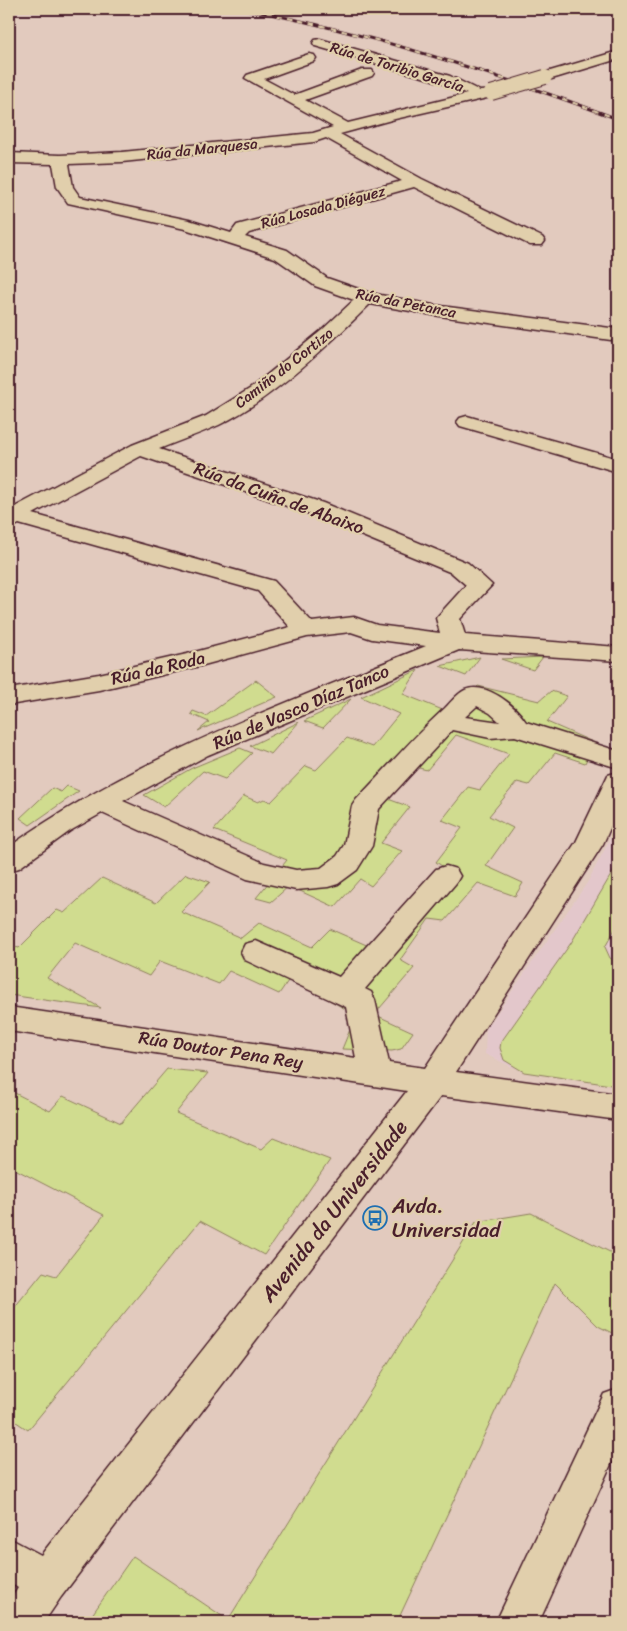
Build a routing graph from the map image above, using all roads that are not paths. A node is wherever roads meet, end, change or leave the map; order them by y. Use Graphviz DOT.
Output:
graph roads {
  1 [pos="320,43"];
  2 [pos="618,55"];
  3 [pos="310,58"];
  4 [pos="368,73"];
  5 [pos="497,89"];
  6 [pos="474,92"];
  7 [pos="293,100"];
  8 [pos="392,115"];
  9 [pos="347,128"];
  10 [pos="327,134"];
  11 [pos="9,158"];
  12 [pos="60,160"];
  13 [pos="416,182"];
  14 [pos="235,238"];
  15 [pos="536,241"];
  16 [pos="366,298"];
  17 [pos="618,335"];
  18 [pos="468,422"];
  19 [pos="139,449"];
  20 [pos="618,466"];
  21 [pos="11,519"];
  22 [pos="306,630"];
  23 [pos="372,632"];
  24 [pos="455,642"];
  25 [pos="618,654"];
  26 [pos="374,676"];
  27 [pos="9,697"];
  28 [pos="618,760"];
  29 [pos="618,781"];
  30 [pos="101,802"];
  31 [pos="9,861"];
  32 [pos="446,876"];
  33 [pos="256,952"];
  34 [pos="344,992"];
  35 [pos="9,1018"];
  36 [pos="375,1073"];
  37 [pos="433,1082"];
  38 [pos="618,1106"];
  39 [pos="618,1407"];
  40 [pos="9,1558"];
  41 [pos="46,1582"];
  42 [pos="20,1622"];
  43 [pos="517,1622"];
  1 -- 6 [label="street, Rúa de Toribio García"];
  2 -- 5 [label="street, Rúa da Marquesa, bridge"];
  3 -- 7 [label="street, Rúa de Toribio García"];
  4 -- 7 [label="street, Rúa de Toribio García"];
  5 -- 6 [label="street, Rúa da Marquesa"];
  5 -- 8 [label="street, Rúa da Marquesa"];
  6 -- 8 [label="street, Rúa da Marquesa"];
  7 -- 9 [label="street, Rúa de Toribio García"];
  8 -- 9 [label="street, Rúa da Marquesa"];
  9 -- 10 [label="street, Rúa da Marquesa"];
  10 -- 12 [label="street, Rúa da Marquesa"];
  10 -- 13 [label="street, Rúa Losada Diéguez"];
  11 -- 12 [label="street, Rúa da Marquesa"];
  12 -- 14 [label="street, Rúa da Petanca"];
  13 -- 14 [label="street, Rúa Losada Diéguez"];
  13 -- 15 [label="street, Rúa Losada Diéguez"];
  14 -- 16 [label="street, Rúa da Petanca"];
  16 -- 17 [label="street, Rúa da Petanca"];
  16 -- 19 [label="street, Camiño do Cortizo"];
  18 -- 20 [label="street"];
  19 -- 21 [label="street"];
  19 -- 24 [label="street, Rúa da Cuña de Abaixo"];
  21 -- 22 [label="street"];
  22 -- 23 [label="street, Rúa da Roda"];
  22 -- 27 [label="street, Rúa da Roda"];
  23 -- 24 [label="street, Rúa da Roda"];
  23 -- 26 [label="street"];
  24 -- 25 [label="street, Rúa de Vasco Díaz Tanco"];
  24 -- 26 [label="street, Rúa de Vasco Díaz Tanco"];
  26 -- 30 [label="street, Rúa de Vasco Díaz Tanco"];
  28 -- 30 [label="street"];
  29 -- 37 [label="street, Avenida da Universidade"];
  30 -- 31 [label="street, Rúa de Vasco Díaz Tanco"];
  32 -- 34 [label="street"];
  33 -- 34 [label="street"];
  34 -- 36 [label="street"];
  35 -- 36 [label="street, Rúa Doutor Pena Rey"];
  36 -- 37 [label="street, Rúa Doutor Pena Rey"];
  37 -- 38 [label="street, Rúa Doutor Pena Rey"];
  37 -- 41 [label="street, Avenida da Universidade"];
  39 -- 43 [label="street"];
  40 -- 41 [label="street"];
  41 -- 42 [label="street, Avenida da Universidade"];
}
